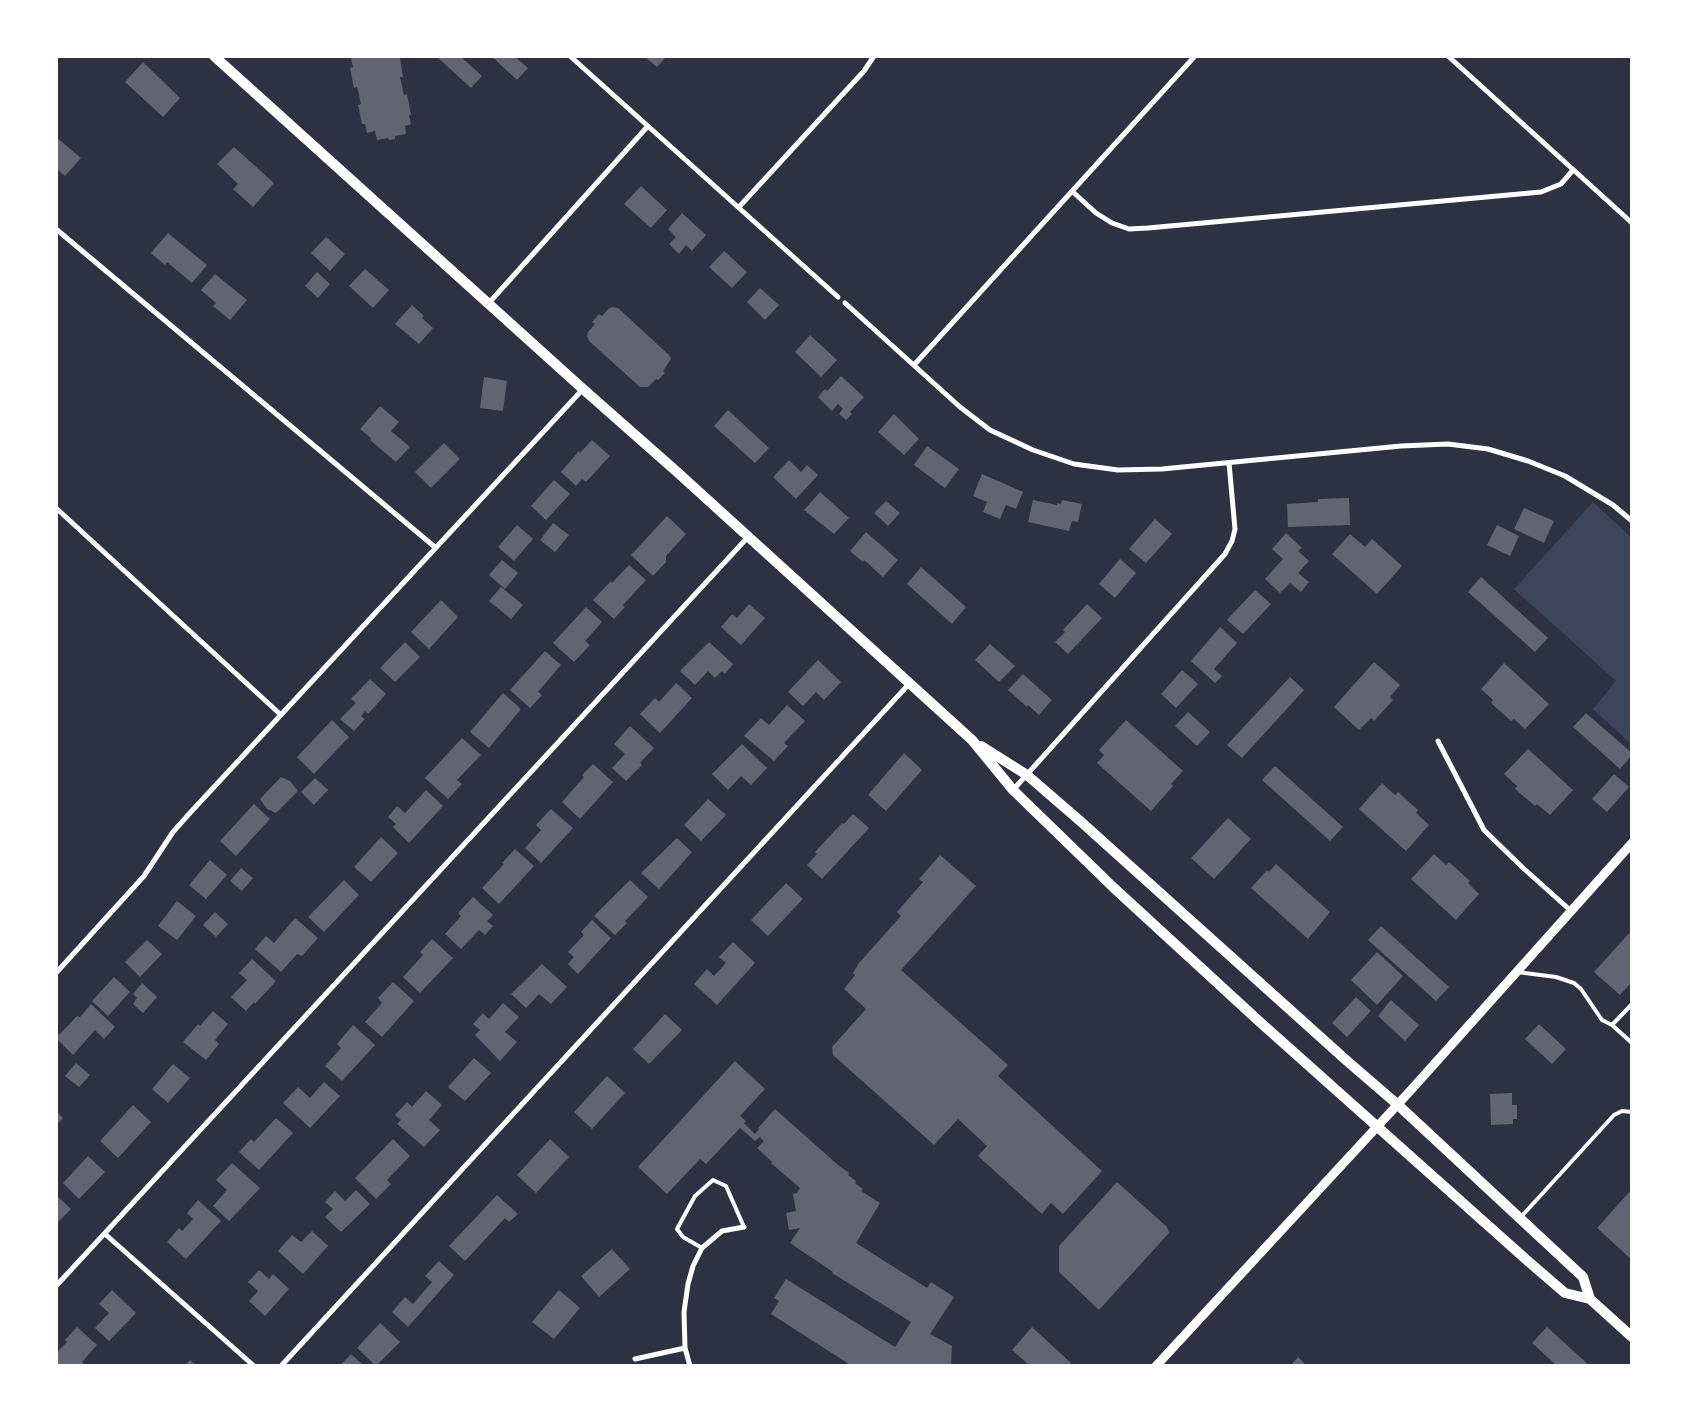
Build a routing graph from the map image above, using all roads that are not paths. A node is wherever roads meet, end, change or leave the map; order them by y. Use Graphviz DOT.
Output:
graph roads {
  1 [pos="214,56"];
  2 [pos="570,56"];
  3 [pos="874,56"];
  4 [pos="1195,56"];
  5 [pos="1448,56"];
  6 [pos="648,126"];
  7 [pos="1573,170"];
  8 [pos="1073,192"];
  9 [pos="739,207"];
  10 [pos="1632,223"];
  11 [pos="56,229"];
  12 [pos="838,297"];
  13 [pos="845,303"];
  14 [pos="488,304"];
  15 [pos="914,365"];
  16 [pos="583,389"];
  17 [pos="1229,463"];
  18 [pos="56,508"];
  19 [pos="1632,521"];
  20 [pos="748,537"];
  21 [pos="436,548"];
  22 [pos="909,684"];
  23 [pos="281,715"];
  24 [pos="972,740"];
  25 [pos="1438,741"];
  26 [pos="1027,775"];
  27 [pos="1013,790"];
  28 [pos="1632,843"];
  29 [pos="1570,910"];
  30 [pos="1517,972"];
  31 [pos="56,973"];
  32 [pos="1632,1004"];
  33 [pos="1612,1025"];
  34 [pos="1632,1043"];
  35 [pos="1397,1104"];
  36 [pos="1632,1112"];
  37 [pos="1377,1127"];
  38 [pos="1520,1218"];
  39 [pos="744,1227"];
  40 [pos="105,1234"];
  41 [pos="702,1248"];
  42 [pos="56,1286"];
  43 [pos="1590,1299"];
  44 [pos="1631,1336"];
  45 [pos="685,1348"];
  46 [pos="635,1359"];
  47 [pos="254,1366"];
  48 [pos="281,1366"];
  49 [pos="690,1366"];
  50 [pos="1156,1366"];
  1 -- 14 [label="main road"];
  2 -- 6 [label="street"];
  3 -- 9 [label="street"];
  4 -- 8 [label="street"];
  5 -- 7 [label="street"];
  6 -- 9 [label="street"];
  6 -- 14 [label="street"];
  7 -- 8 [label="street"];
  7 -- 10 [label="street"];
  8 -- 15 [label="street"];
  9 -- 12 [label="street"];
  11 -- 21 [label="street"];
  13 -- 15 [label="street"];
  14 -- 16 [label="main road"];
  15 -- 17 [label="street"];
  16 -- 20 [label="main road"];
  16 -- 21 [label="street"];
  17 -- 19 [label="street"];
  17 -- 26 [label="street"];
  18 -- 23 [label="street"];
  20 -- 22 [label="main road"];
  20 -- 40 [label="street"];
  21 -- 23 [label="street"];
  22 -- 24 [label="main road"];
  22 -- 48 [label="street"];
  23 -- 31 [label="street"];
  24 -- 26 [label="main road"];
  24 -- 27 [label="main road"];
  25 -- 29 [label="street"];
  26 -- 27 [label="street"];
  26 -- 35 [label="main road"];
  27 -- 37 [label="main road"];
  28 -- 29 [label="street"];
  29 -- 30 [label="street"];
  30 -- 33 [label="lane"];
  30 -- 35 [label="street"];
  32 -- 33 [label="lane"];
  33 -- 34 [label="lane"];
  35 -- 37 [label="street"];
  35 -- 38 [label="main road"];
  36 -- 38 [label="lane"];
  37 -- 43 [label="main road"];
  37 -- 50 [label="street"];
  38 -- 43 [label="main road"];
  39 -- 41 [label="street"];
  39 -- 41 [label="lane"];
  40 -- 42 [label="street"];
  40 -- 47 [label="street"];
  41 -- 45 [label="street"];
  43 -- 44 [label="main road"];
  45 -- 46 [label="street"];
  45 -- 49 [label="street"];
}
